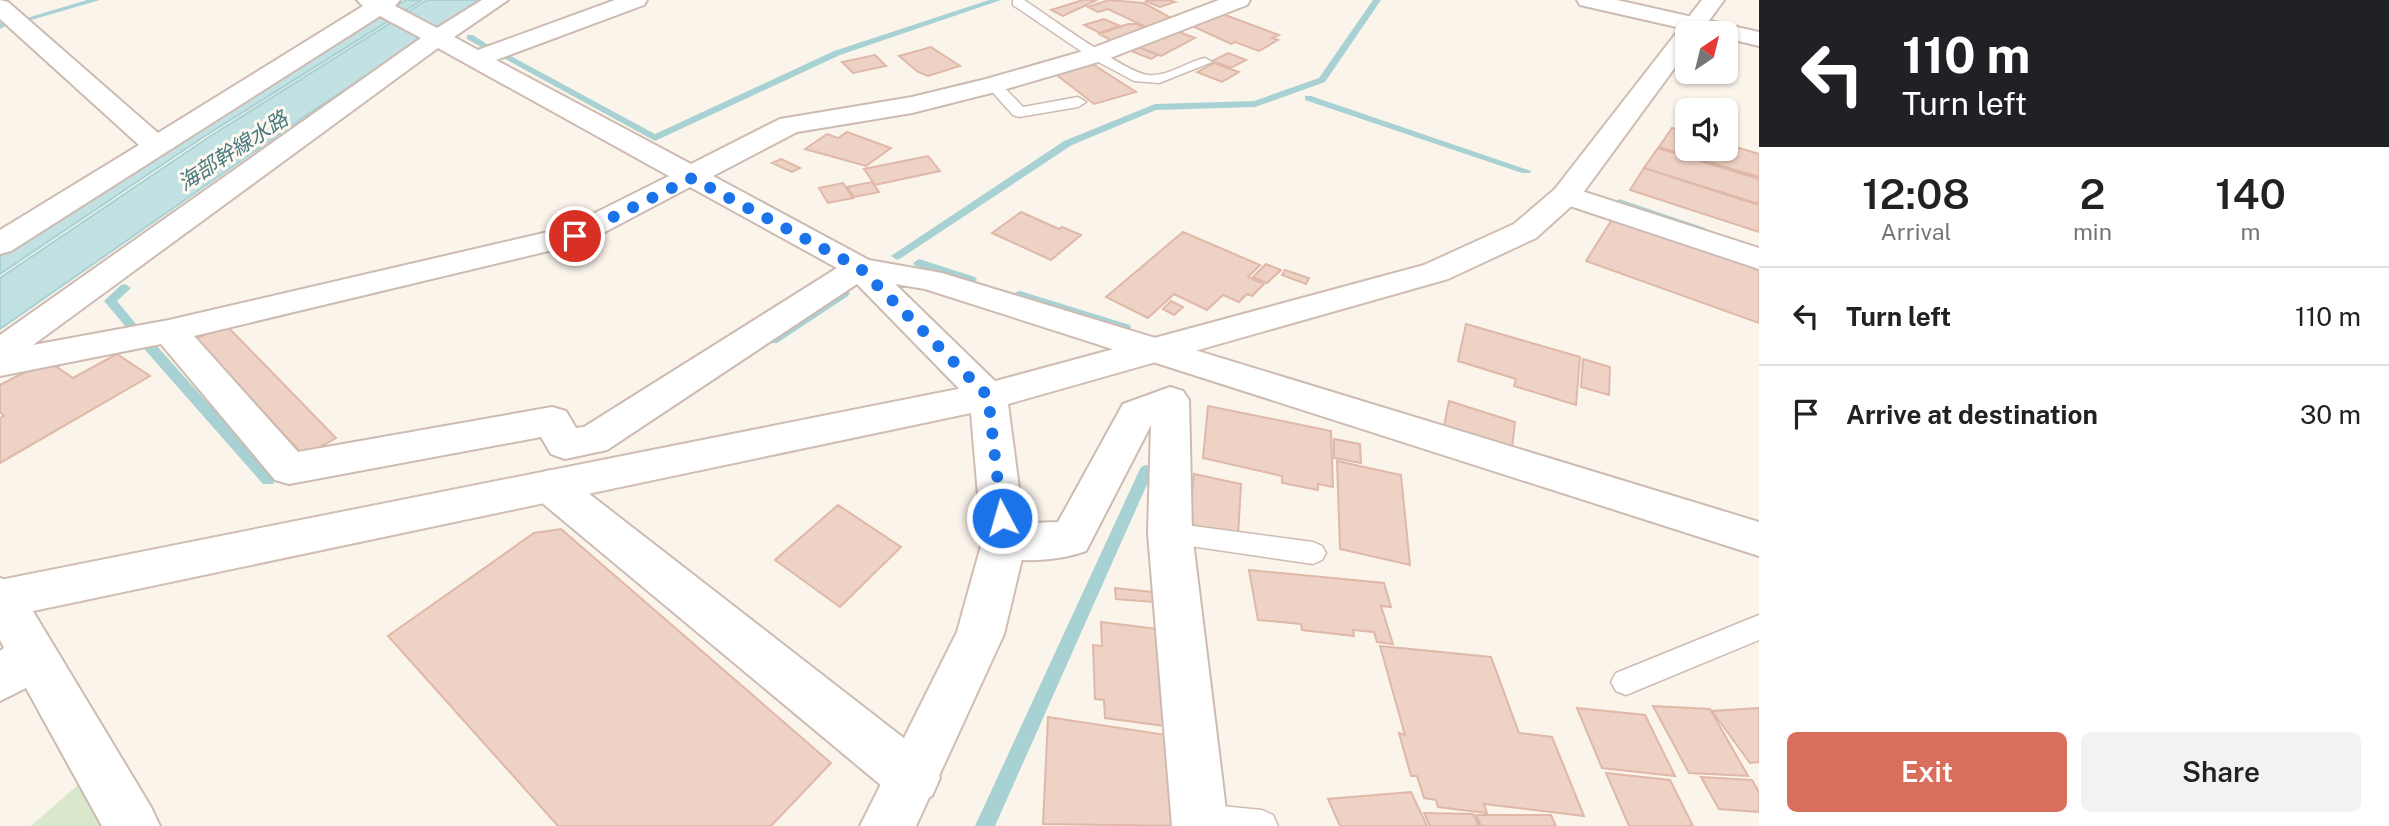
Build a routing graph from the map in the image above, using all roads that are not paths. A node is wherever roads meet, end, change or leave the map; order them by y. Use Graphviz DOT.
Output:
graph roads {
  1 [pos="497,0"];
  2 [pos="636,0"];
  3 [pos="1239,0"];
  4 [pos="1588,0"];
  5 [pos="1713,0"];
  6 [pos="1018,2"];
  7 [pos="380,4"];
  8 [pos="0,7"];
  9 [pos="1697,21"];
  10 [pos="1675,26"];
  11 [pos="433,36"];
  12 [pos="1738,36"];
  13 [pos="1759,39"];
  14 [pos="1675,50"];
  15 [pos="1097,54"];
  16 [pos="476,59"];
  17 [pos="1205,62"];
  18 [pos="994,85"];
  19 [pos="1078,102"];
  20 [pos="155,145"];
  21 [pos="692,178"];
  22 [pos="1571,188"];
  23 [pos="1759,242"];
  24 [pos="0,244"];
  25 [pos="1759,259"];
  26 [pos="860,268"];
  27 [pos="169,331"];
  28 [pos="1150,351"];
  29 [pos="0,352"];
  30 [pos="0,364"];
  31 [pos="988,396"];
  32 [pos="550,486"];
  33 [pos="1170,533"];
  34 [pos="1759,539"];
  35 [pos="1004,542"];
  36 [pos="1313,553"];
  37 [pos="0,598"];
  38 [pos="1759,627"];
  39 [pos="17,667"];
  40 [pos="1626,682"];
  41 [pos="914,778"];
  42 [pos="1200,823"];
  43 [pos="132,826"];
  44 [pos="888,826"];
  45 [pos="1262,826"];
  1 -- 11 [label="street"];
  2 -- 16 [label="street"];
  3 -- 15 [label="street"];
  4 -- 10 [label="street"];
  5 -- 9 [label="street"];
  6 -- 15 [label="lane"];
  7 -- 11 [label="street"];
  7 -- 20 [label="street"];
  8 -- 20 [label="street"];
  11 -- 16 [label="street"];
  11 -- 29 [label="street"];
  12 -- 13 [label="street"];
  14 -- 22 [label="street"];
  15 -- 17 [label="lane"];
  15 -- 18 [label="street"];
  16 -- 21 [label="street"];
  18 -- 19 [label="lane"];
  18 -- 21 [label="street"];
  20 -- 24 [label="street"];
  21 -- 26 [label="street"];
  21 -- 27 [label="street"];
  22 -- 23 [label="street"];
  22 -- 25 [label="street"];
  22 -- 28 [label="street"];
  26 -- 27 [label="street"];
  26 -- 28 [label="street"];
  26 -- 31 [label="street"];
  27 -- 30 [label="street"];
  28 -- 31 [label="street"];
  28 -- 34 [label="street"];
  31 -- 32 [label="street"];
  31 -- 35 [label="street"];
  32 -- 37 [label="street"];
  32 -- 41 [label="street"];
  33 -- 35 [label="street"];
  33 -- 36 [label="lane"];
  33 -- 42 [label="street"];
  35 -- 41 [label="street"];
  37 -- 39 [label="street"];
  38 -- 40 [label="lane"];
  39 -- 43 [label="street"];
  41 -- 44 [label="street"];
  42 -- 45 [label="lane"];
}
